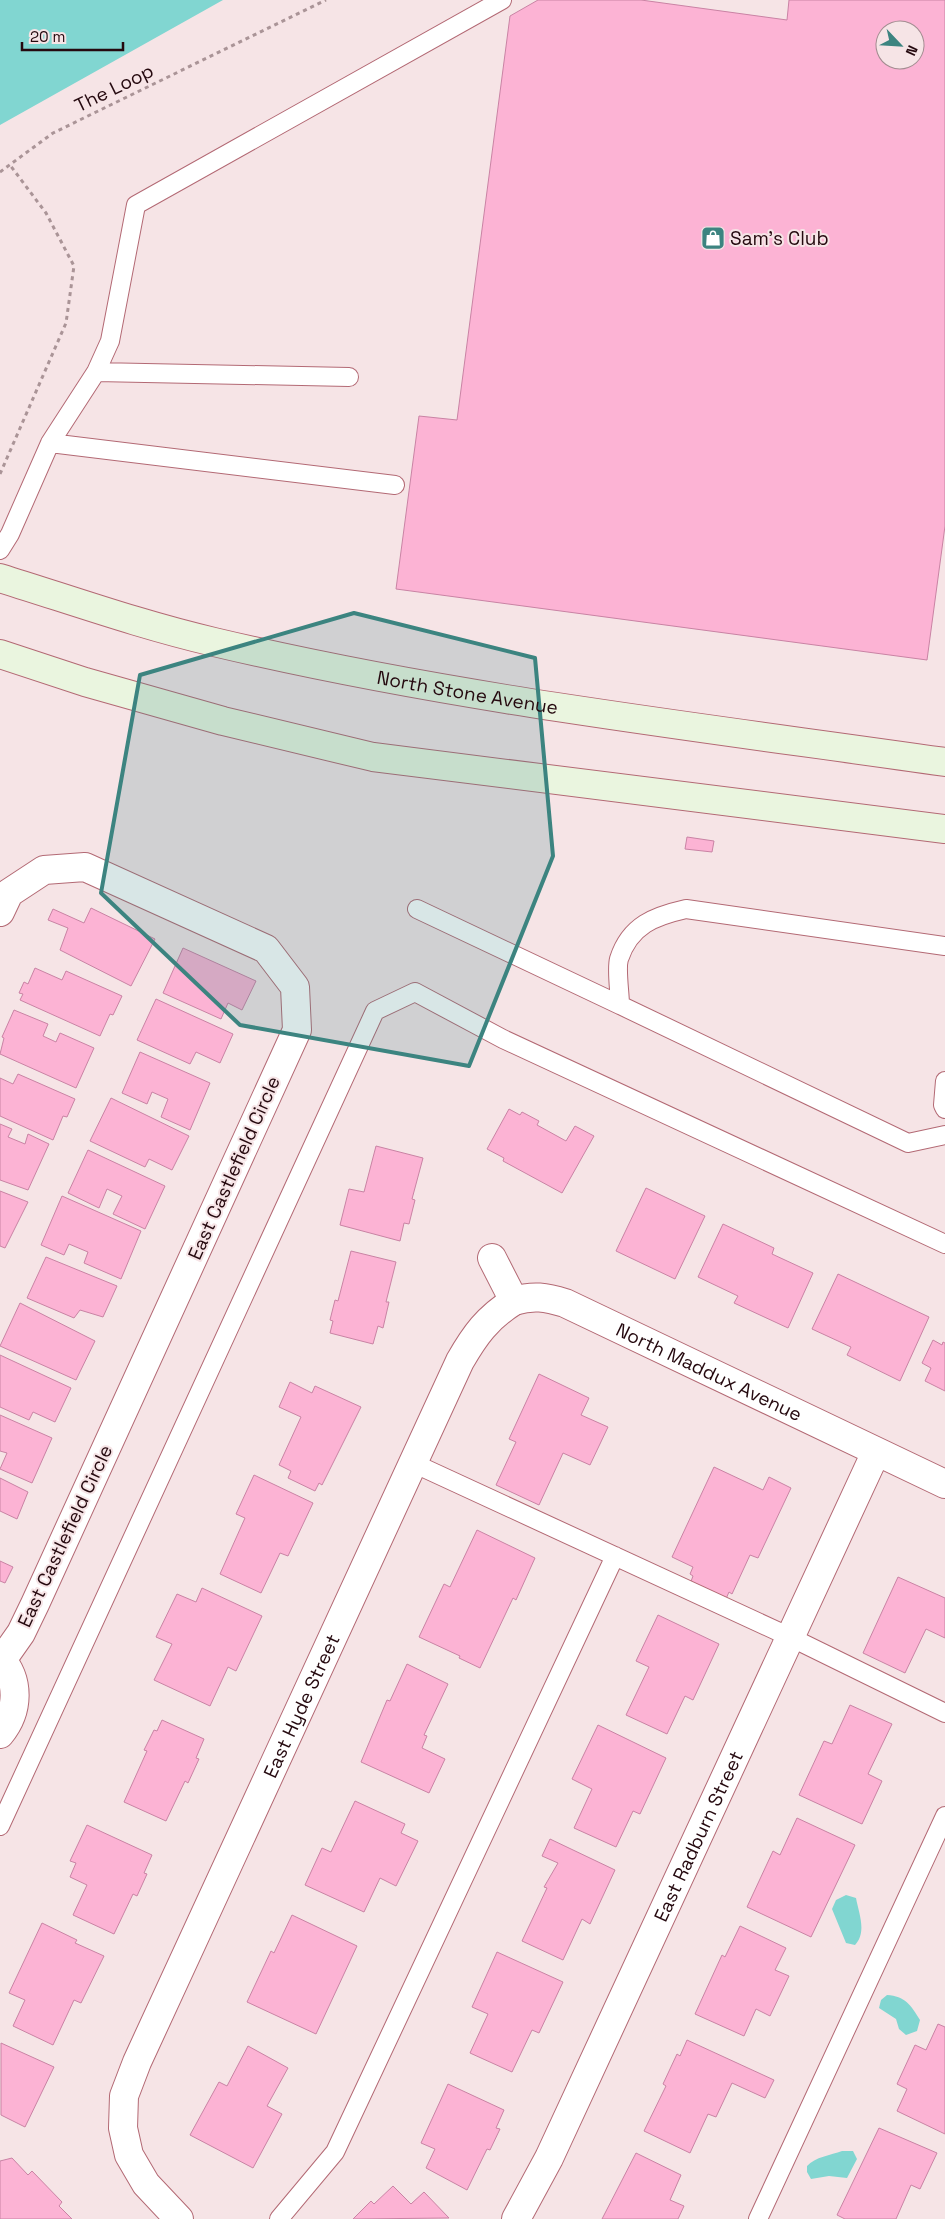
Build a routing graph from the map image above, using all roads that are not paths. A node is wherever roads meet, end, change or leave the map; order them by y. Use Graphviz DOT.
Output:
graph roads {
  1 [pos="502,0"];
  2 [pos="96,372"];
  3 [pos="349,377"];
  4 [pos="50,443"];
  5 [pos="395,485"];
  6 [pos="0,550"];
  7 [pos="0,578"];
  8 [pos="0,654"];
  9 [pos="945,762"];
  10 [pos="945,829"];
  11 [pos="417,909"];
  12 [pos="0,912"];
  13 [pos="945,946"];
  14 [pos="620,1005"];
  15 [pos="945,1081"];
  16 [pos="945,1109"];
  17 [pos="945,1136"];
  18 [pos="945,1244"];
  19 [pos="492,1258"];
  20 [pos="514,1301"];
  21 [pos="876,1452"];
  22 [pos="413,1463"];
  23 [pos="945,1484"];
  24 [pos="615,1556"];
  25 [pos="790,1636"];
  26 [pos="1,1659"];
  27 [pos="945,1713"];
  28 [pos="0,1734"];
  29 [pos="945,1816"];
  30 [pos="0,1826"];
  31 [pos="179,2219"];
  32 [pos="279,2219"];
  33 [pos="516,2219"];
  34 [pos="758,2219"];
  1 -- 2 [label="lane"];
  2 -- 3 [label="lane"];
  2 -- 4 [label="lane"];
  4 -- 5 [label="lane"];
  4 -- 6 [label="lane"];
  7 -- 9 [label="main road, North Stone Avenue"];
  8 -- 10 [label="main road"];
  11 -- 14 [label="lane"];
  12 -- 26 [label="street, East Castlefield Circle"];
  13 -- 14 [label="lane"];
  14 -- 17 [label="lane"];
  15 -- 16 [label="lane"];
  18 -- 30 [label="lane"];
  19 -- 20 [label="street"];
  20 -- 21 [label="street, North Maddux Avenue"];
  20 -- 22 [label="street, East Hyde Street"];
  21 -- 23 [label="street, North Maddux Avenue"];
  21 -- 25 [label="street, East Radburn Street"];
  22 -- 24 [label="lane"];
  22 -- 31 [label="street, East Hyde Street"];
  24 -- 25 [label="lane"];
  24 -- 32 [label="lane"];
  25 -- 27 [label="lane"];
  25 -- 33 [label="street, East Radburn Street"];
  26 -- 28 [label="street, East Castlefield Circle"];
  29 -- 34 [label="lane"];
}
